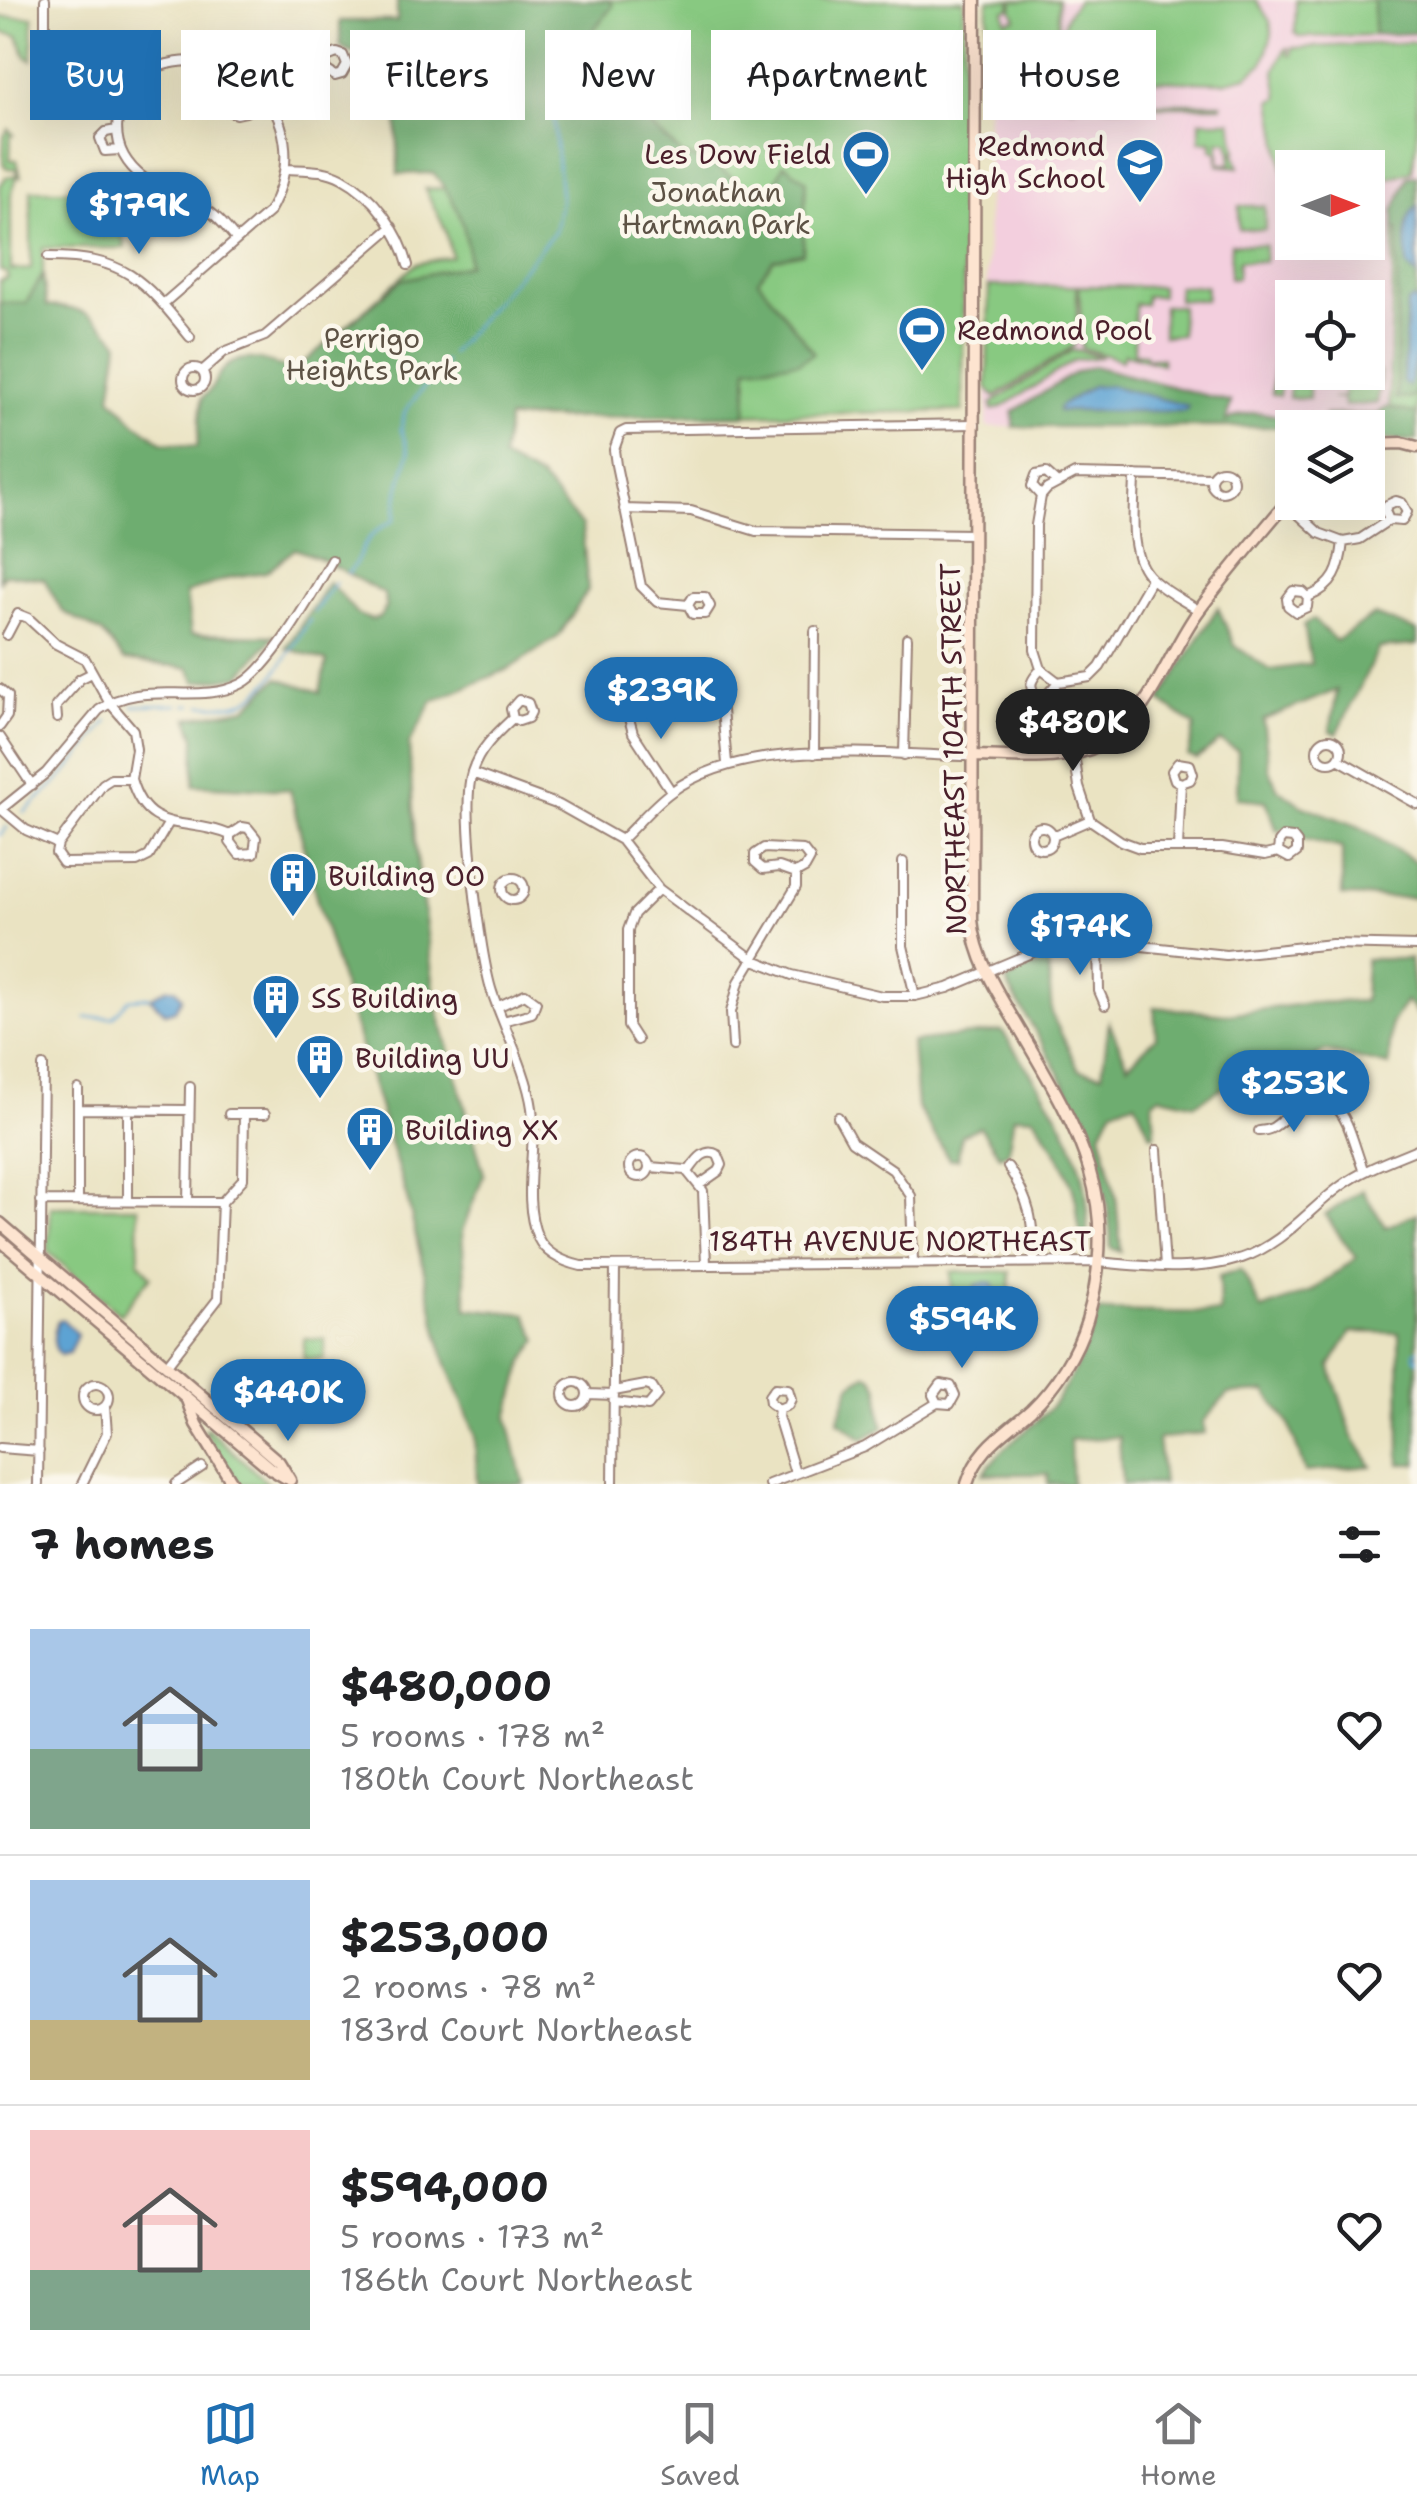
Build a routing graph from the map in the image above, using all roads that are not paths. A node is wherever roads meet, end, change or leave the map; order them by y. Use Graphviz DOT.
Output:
graph roads {
  1 [pos="45,0"];
  2 [pos="975,0"];
  3 [pos="45,30"];
  4 [pos="117,120"];
  5 [pos="279,120"];
  6 [pos="116,130"];
  7 [pos="120,150"];
  8 [pos="287,168"];
  9 [pos="392,226"];
  10 [pos="236,239"];
  11 [pos="48,257"];
  12 [pos="408,265"];
  13 [pos="163,304"];
  14 [pos="190,337"];
  15 [pos="202,371"];
  16 [pos="974,424"];
  17 [pos="1385,444"];
  18 [pos="1417,447"];
  19 [pos="1135,475"];
  20 [pos="1211,477"];
  21 [pos="1056,482"];
  22 [pos="1044,492"];
  23 [pos="624,509"];
  24 [pos="1275,518"];
  25 [pos="1308,520"];
  26 [pos="1390,520"];
  27 [pos="974,534"];
  28 [pos="1343,542"];
  29 [pos="332,560"];
  30 [pos="1151,579"];
  31 [pos="1308,597"];
  32 [pos="688,606"];
  33 [pos="1198,610"];
  34 [pos="815,631"];
  35 [pos="6,635"];
  36 [pos="907,638"];
  37 [pos="1041,668"];
  38 [pos="92,672"];
  39 [pos="1058,682"];
  40 [pos="0,689"];
  41 [pos="721,700"];
  42 [pos="109,702"];
  43 [pos="626,704"];
  44 [pos="57,718"];
  45 [pos="513,718"];
  46 [pos="0,726"];
  47 [pos="0,737"];
  48 [pos="814,754"];
  49 [pos="1074,754"];
  50 [pos="904,755"];
  51 [pos="972,756"];
  52 [pos="1338,759"];
  53 [pos="727,763"];
  54 [pos="472,772"];
  55 [pos="131,779"];
  56 [pos="1181,783"];
  57 [pos="32,785"];
  58 [pos="670,792"];
  59 [pos="1417,804"];
  60 [pos="1,810"];
  61 [pos="1090,820"];
  62 [pos="168,824"];
  63 [pos="230,835"];
  64 [pos="1052,836"];
  65 [pos="621,840"];
  66 [pos="58,844"];
  67 [pos="1178,848"];
  68 [pos="1278,852"];
  69 [pos="903,862"];
  70 [pos="796,873"];
  71 [pos="659,889"];
  72 [pos="502,890"];
  73 [pos="477,893"];
  74 [pos="1098,943"];
  75 [pos="1417,946"];
  76 [pos="754,960"];
  77 [pos="988,973"];
  78 [pos="914,996"];
  79 [pos="1105,1005"];
  80 [pos="497,1006"];
  81 [pos="502,1021"];
  82 [pos="638,1040"];
  83 [pos="733,1046"];
  84 [pos="43,1066"];
  85 [pos="190,1087"];
  86 [pos="78,1088"];
  87 [pos="78,1109"];
  88 [pos="128,1110"];
  89 [pos="190,1110"];
  90 [pos="229,1114"];
  91 [pos="244,1114"];
  92 [pos="265,1114"];
  93 [pos="838,1117"];
  94 [pos="1259,1131"];
  95 [pos="1417,1149"];
  96 [pos="1157,1150"];
  97 [pos="1008,1167"];
  98 [pos="650,1168"];
  99 [pos="688,1172"];
  100 [pos="1364,1172"];
  101 [pos="699,1185"];
  102 [pos="41,1201"];
  103 [pos="78,1201"];
  104 [pos="128,1201"];
  105 [pos="188,1202"];
  106 [pos="222,1202"];
  107 [pos="0,1224"];
  108 [pos="0,1240"];
  109 [pos="40,1258"];
  110 [pos="1034,1262"];
  111 [pos="1097,1262"];
  112 [pos="913,1263"];
  113 [pos="706,1264"];
  114 [pos="614,1266"];
  115 [pos="1165,1267"];
  116 [pos="40,1274"];
  117 [pos="138,1358"];
  118 [pos="166,1366"];
  119 [pos="587,1394"];
  120 [pos="614,1396"];
  121 [pos="187,1399"];
  122 [pos="938,1404"];
  123 [pos="105,1407"];
  124 [pos="779,1409"];
  125 [pos="0,1448"];
  126 [pos="39,1451"];
  127 [pos="202,1467"];
  128 [pos="796,1474"];
  129 [pos="291,1483"];
  130 [pos="38,1484"];
  131 [pos="82,1484"];
  132 [pos="176,1484"];
  133 [pos="233,1484"];
  134 [pos="614,1484"];
  135 [pos="769,1484"];
  136 [pos="967,1484"];
  1 -- 3 [label="street"];
  2 -- 16 [label="street, NORTHEAST 104TH STREET"];
  4 -- 6 [label="street"];
  5 -- 8 [label="street"];
  6 -- 7 [label="street"];
  6 -- 7 [label="street"];
  7 -- 10 [label="street"];
  8 -- 9 [label="street"];
  8 -- 10 [label="street"];
  9 -- 12 [label="street"];
  9 -- 15 [label="street"];
  10 -- 13 [label="street"];
  11 -- 13 [label="street"];
  13 -- 14 [label="street"];
  16 -- 23 [label="street"];
  16 -- 27 [label="street, NORTHEAST 104TH STREET"];
  17 -- 18 [label="street"];
  19 -- 20 [label="street"];
  19 -- 21 [label="street"];
  19 -- 30 [label="street"];
  21 -- 22 [label="street"];
  21 -- 22 [label="street"];
  22 -- 37 [label="street"];
  23 -- 27 [label="street"];
  23 -- 32 [label="street"];
  24 -- 33 [label="street"];
  25 -- 28 [label="street"];
  26 -- 28 [label="street"];
  27 -- 51 [label="street, NORTHEAST 104TH STREET"];
  28 -- 31 [label="street"];
  29 -- 42 [label="street"];
  30 -- 33 [label="street"];
  30 -- 39 [label="street"];
  33 -- 49 [label="street"];
  34 -- 48 [label="street"];
  35 -- 38 [label="street"];
  36 -- 50 [label="street"];
  37 -- 39 [label="street"];
  37 -- 39 [label="street"];
  38 -- 42 [label="street"];
  38 -- 44 [label="street"];
  40 -- 46 [label="street"];
  41 -- 53 [label="street"];
  42 -- 55 [label="street"];
  42 -- 57 [label="street"];
  43 -- 58 [label="street"];
  45 -- 54 [label="street"];
  47 -- 57 [label="street"];
  48 -- 50 [label="street"];
  48 -- 53 [label="street"];
  49 -- 51 [label="street"];
  49 -- 61 [label="street"];
  50 -- 51 [label="street"];
  51 -- 77 [label="street, NORTHEAST 104TH STREET"];
  52 -- 59 [label="street"];
  53 -- 58 [label="street"];
  54 -- 65 [label="street"];
  54 -- 73 [label="street"];
  55 -- 62 [label="street"];
  55 -- 66 [label="street"];
  56 -- 67 [label="street"];
  57 -- 60 [label="street"];
  58 -- 65 [label="street"];
  60 -- 66 [label="street"];
  61 -- 64 [label="street"];
  61 -- 67 [label="street"];
  62 -- 63 [label="street"];
  62 -- 66 [label="street"];
  65 -- 71 [label="street"];
  67 -- 68 [label="street"];
  69 -- 78 [label="street"];
  70 -- 70 [label="street"];
  70 -- 76 [label="street"];
  71 -- 76 [label="street"];
  71 -- 82 [label="street"];
  72 -- 73 [label="street"];
  73 -- 80 [label="street"];
  74 -- 75 [label="street"];
  74 -- 77 [label="street"];
  74 -- 79 [label="street"];
  76 -- 78 [label="street"];
  76 -- 83 [label="street"];
  77 -- 78 [label="street"];
  77 -- 111 [label="street, NORTHEAST 104TH STREET"];
  80 -- 81 [label="street"];
  80 -- 81 [label="street"];
  81 -- 114 [label="street, 184TH AVENUE NORTHEAST"];
  84 -- 102 [label="street"];
  85 -- 89 [label="street"];
  86 -- 87 [label="street"];
  87 -- 88 [label="street"];
  87 -- 103 [label="street"];
  88 -- 89 [label="street"];
  88 -- 104 [label="street"];
  89 -- 105 [label="street"];
  90 -- 91 [label="street"];
  91 -- 92 [label="street"];
  91 -- 106 [label="street"];
  93 -- 112 [label="street"];
  94 -- 100 [label="street"];
  95 -- 100 [label="street"];
  96 -- 115 [label="street"];
  97 -- 110 [label="street"];
  98 -- 99 [label="street"];
  99 -- 101 [label="street"];
  99 -- 101 [label="street"];
  100 -- 115 [label="street, 184TH AVENUE NORTHEAST"];
  101 -- 113 [label="street"];
  102 -- 103 [label="street"];
  102 -- 109 [label="street"];
  103 -- 104 [label="street"];
  104 -- 105 [label="street"];
  105 -- 106 [label="street"];
  106 -- 118 [label="street"];
  107 -- 109 [label="street"];
  108 -- 116 [label="street"];
  109 -- 116 [label="street"];
  109 -- 118 [label="street"];
  110 -- 111 [label="street, 184TH AVENUE NORTHEAST"];
  110 -- 112 [label="street, 184TH AVENUE NORTHEAST"];
  111 -- 115 [label="street, 184TH AVENUE NORTHEAST"];
  111 -- 136 [label="street, NORTHEAST 104TH STREET"];
  112 -- 113 [label="street, 184TH AVENUE NORTHEAST"];
  113 -- 114 [label="street, 184TH AVENUE NORTHEAST"];
  114 -- 120 [label="street"];
  116 -- 117 [label="street"];
  116 -- 126 [label="street"];
  117 -- 118 [label="street"];
  117 -- 121 [label="street"];
  118 -- 129 [label="street"];
  119 -- 120 [label="street"];
  120 -- 120 [label="street"];
  120 -- 134 [label="street"];
  121 -- 129 [label="street"];
  121 -- 133 [label="street"];
  122 -- 128 [label="street"];
  123 -- 131 [label="street"];
  124 -- 128 [label="street"];
  125 -- 126 [label="street"];
  126 -- 130 [label="street"];
  127 -- 132 [label="street"];
  128 -- 135 [label="street"];
}
